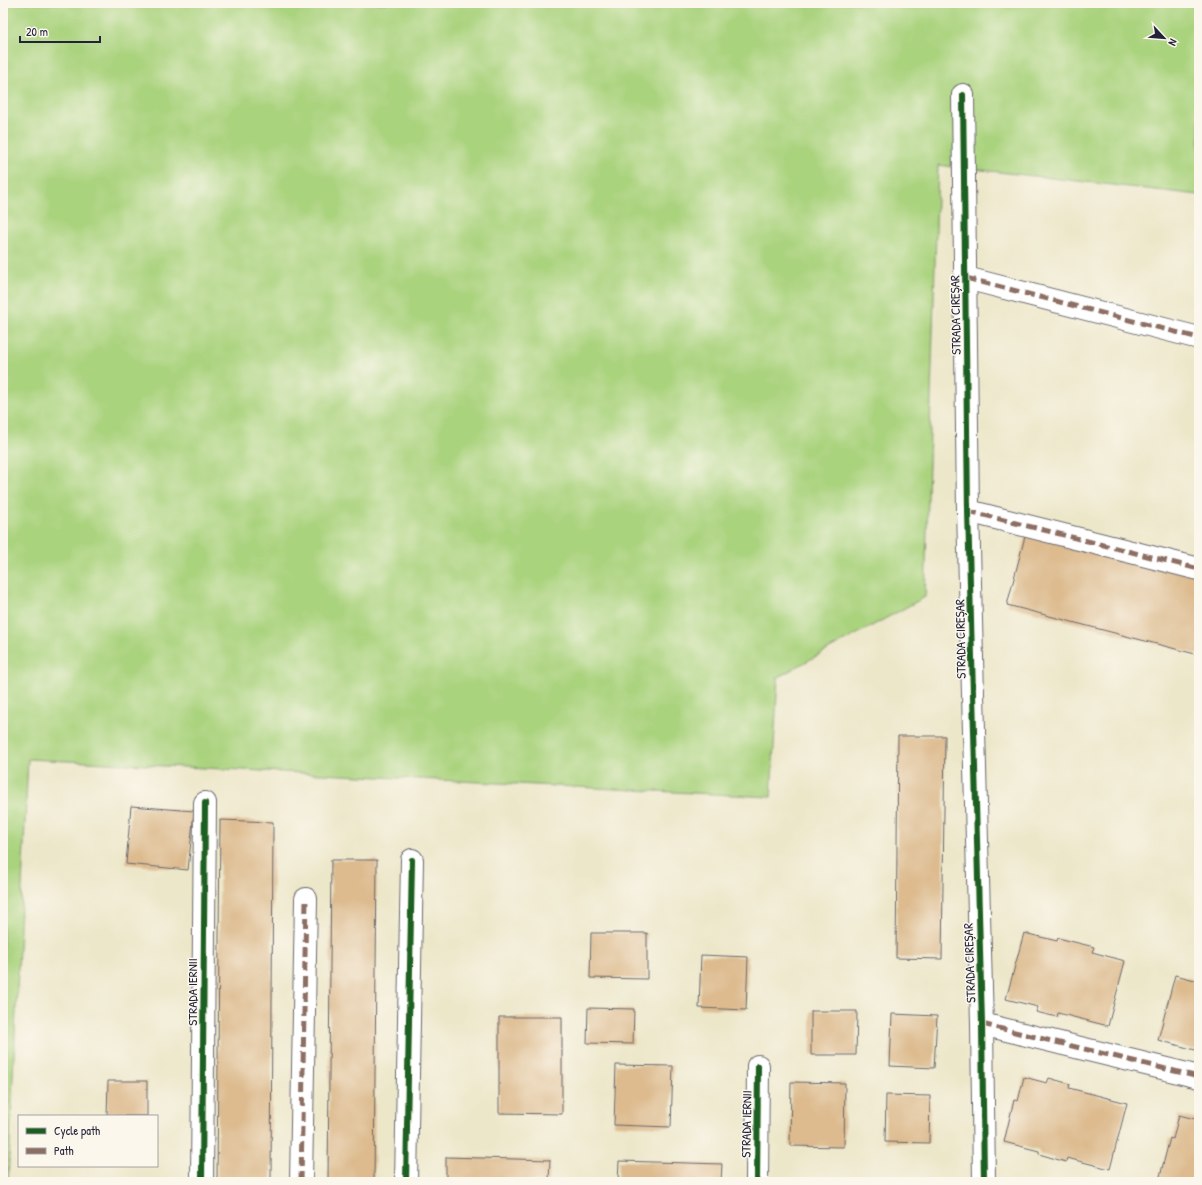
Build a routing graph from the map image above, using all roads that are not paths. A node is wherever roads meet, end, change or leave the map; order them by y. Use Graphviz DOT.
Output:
graph roads {
  1 [pos="963,95"];
  2 [pos="966,278"];
  3 [pos="1199,338"];
  4 [pos="968,512"];
  5 [pos="1199,569"];
  6 [pos="205,803"];
  7 [pos="412,860"];
  8 [pos="306,899"];
  9 [pos="982,1024"];
  10 [pos="758,1066"];
  11 [pos="1199,1077"];
  12 [pos="202,1182"];
  13 [pos="301,1182"];
  14 [pos="406,1182"];
  15 [pos="756,1182"];
  16 [pos="984,1182"];
  1 -- 2 [label="street, STRADA CIREȘAR"];
  2 -- 3 [label="street"];
  2 -- 4 [label="street, STRADA CIREȘAR"];
  4 -- 5 [label="street"];
  4 -- 9 [label="street, STRADA CIREȘAR"];
  6 -- 12 [label="street, STRADA IERNII"];
  7 -- 14 [label="street"];
  8 -- 13 [label="street"];
  9 -- 11 [label="street"];
  9 -- 16 [label="street, STRADA CIREȘAR"];
  10 -- 15 [label="street, STRADA IERNII"];
}
